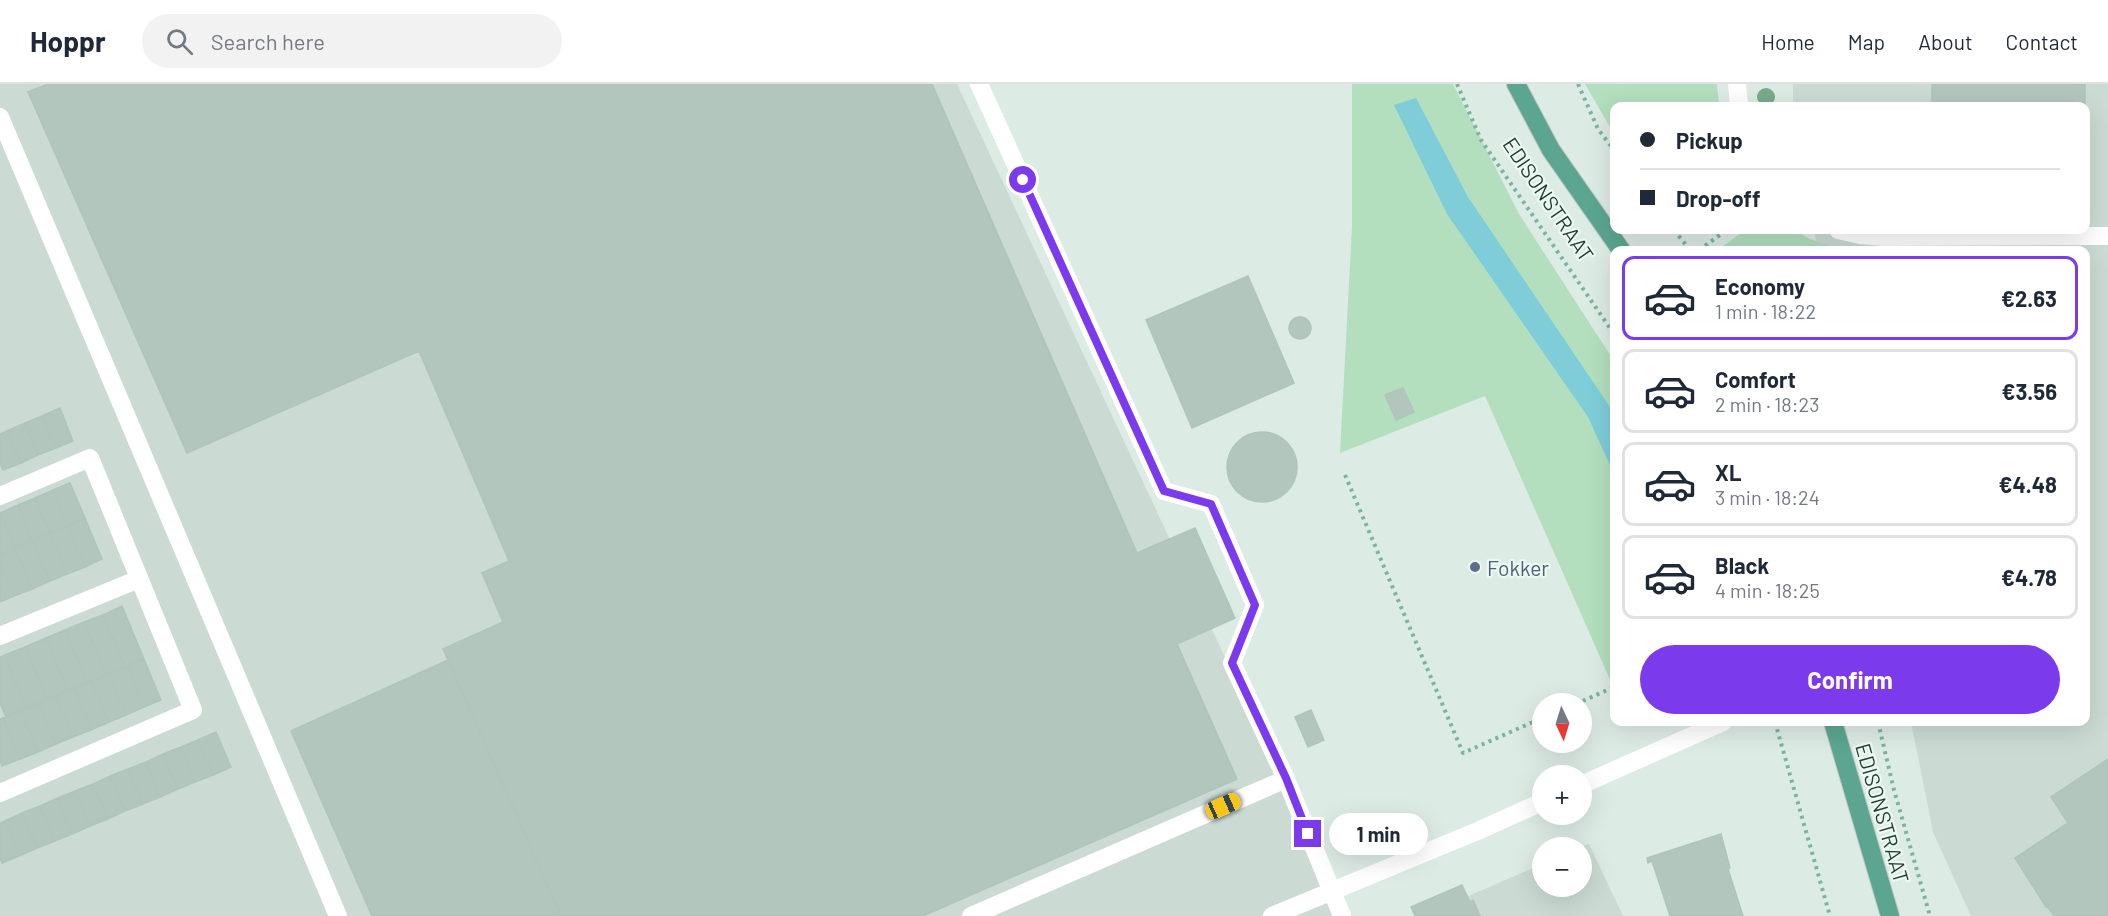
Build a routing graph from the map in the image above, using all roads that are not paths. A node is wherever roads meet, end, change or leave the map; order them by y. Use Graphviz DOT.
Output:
graph roads {
  1 [pos="979,84"];
  2 [pos="1516,84"];
  3 [pos="1737,84"];
  4 [pos="1739,102"];
  5 [pos="0,117"];
  6 [pos="1856,234"];
  7 [pos="2108,236"];
  8 [pos="1618,246"];
  9 [pos="0,496"];
  10 [pos="140,579"];
  11 [pos="0,636"];
  12 [pos="1713,726"];
  13 [pos="1834,726"];
  14 [pos="1286,778"];
  15 [pos="1592,780"];
  16 [pos="0,793"];
  17 [pos="1532,807"];
  18 [pos="1331,890"];
  19 [pos="338,916"];
  20 [pos="971,916"];
  21 [pos="1272,916"];
  22 [pos="1342,916"];
  23 [pos="1890,916"];
  1 -- 14 [label="street"];
  2 -- 8 [label="main road, EDISONSTRAAT"];
  3 -- 4 [label="street"];
  5 -- 19 [label="street"];
  6 -- 7 [label="street"];
  9 -- 10 [label="street"];
  10 -- 11 [label="street"];
  10 -- 16 [label="street"];
  12 -- 15 [label="street"];
  13 -- 23 [label="main road, EDISONSTRAAT"];
  14 -- 18 [label="street"];
  14 -- 20 [label="street"];
  17 -- 18 [label="street"];
  18 -- 21 [label="street"];
  18 -- 22 [label="street"];
}
